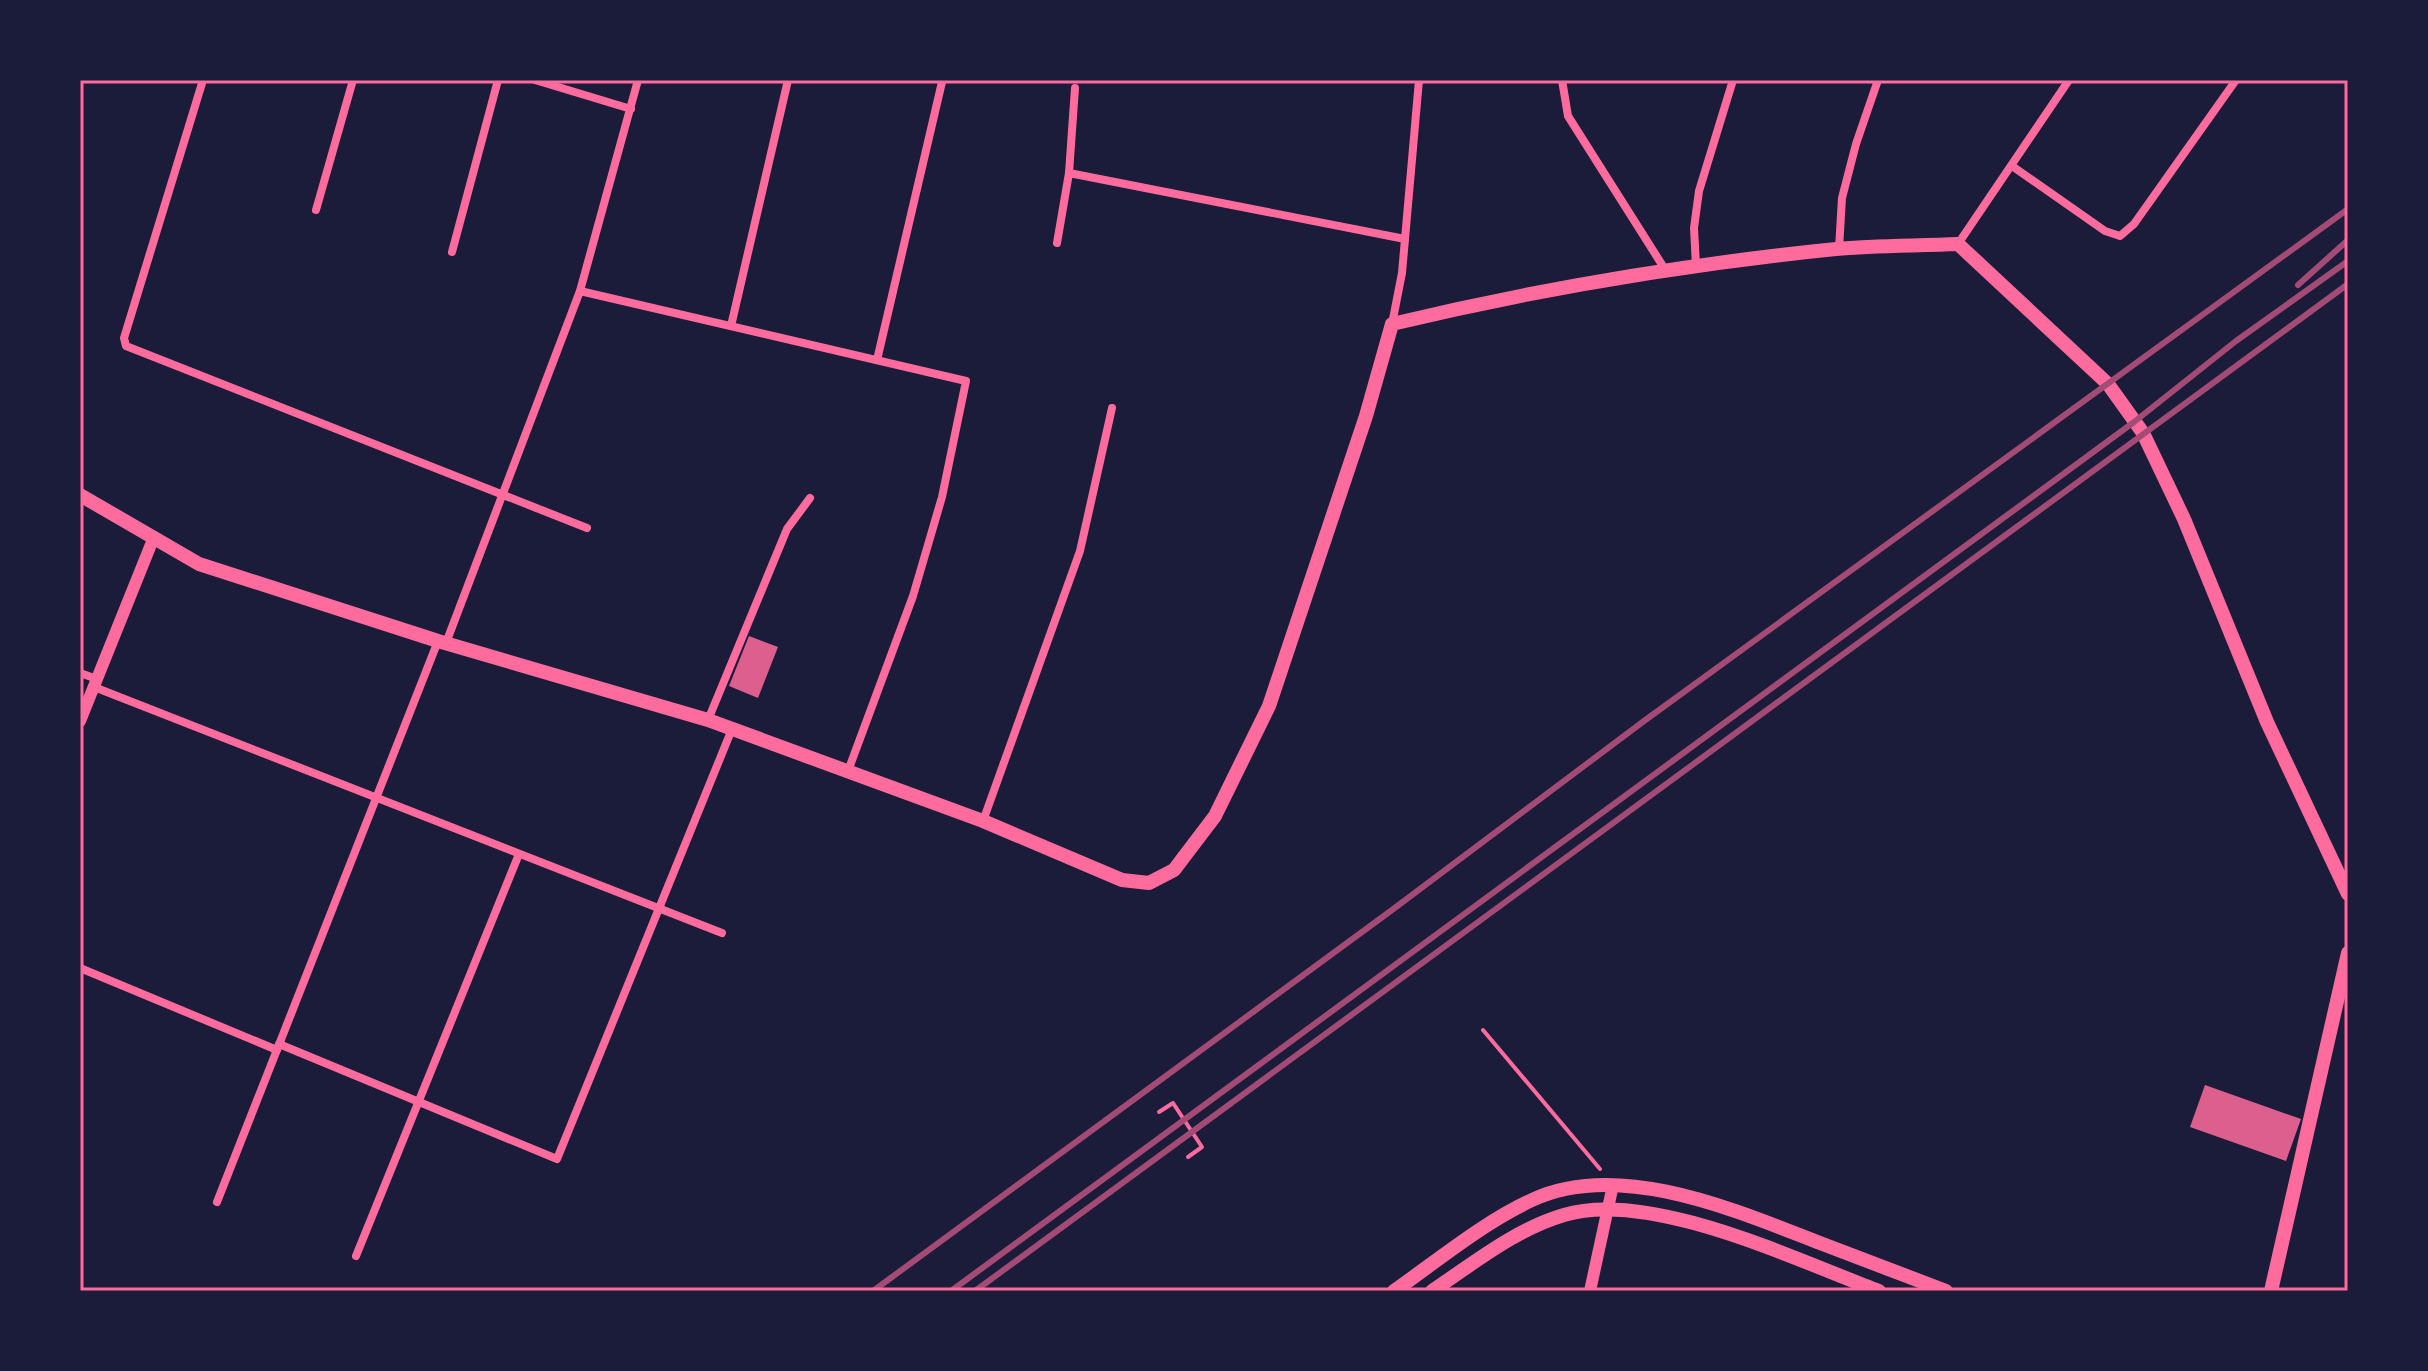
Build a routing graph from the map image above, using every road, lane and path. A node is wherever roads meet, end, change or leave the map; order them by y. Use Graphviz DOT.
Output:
graph roads {
  1 [pos="203,80"];
  2 [pos="353,80"];
  3 [pos="498,80"];
  4 [pos="535,80"];
  5 [pos="638,80"];
  6 [pos="788,80"];
  7 [pos="1419,80"];
  8 [pos="1562,80"];
  9 [pos="1733,80"];
  10 [pos="1878,80"];
  11 [pos="2069,80"];
  12 [pos="2236,80"];
  13 [pos="942,82"];
  14 [pos="1075,88"];
  15 [pos="631,109"];
  16 [pos="2012,166"];
  17 [pos="1069,173"];
  18 [pos="316,210"];
  19 [pos="1405,239"];
  20 [pos="1057,243"];
  21 [pos="1958,244"];
  22 [pos="1839,249"];
  23 [pos="452,252"];
  24 [pos="1696,266"];
  25 [pos="1667,271"];
  26 [pos="580,291"];
  27 [pos="1392,324"];
  28 [pos="731,326"];
  29 [pos="877,360"];
  30 [pos="1112,408"];
  31 [pos="80,495"];
  32 [pos="503,495"];
  33 [pos="810,498"];
  34 [pos="587,528"];
  35 [pos="154,537"];
  36 [pos="442,642"];
  37 [pos="80,673"];
  38 [pos="95,683"];
  39 [pos="708,720"];
  40 [pos="80,721"];
  41 [pos="732,729"];
  42 [pos="848,771"];
  43 [pos="376,798"];
  44 [pos="983,821"];
  45 [pos="519,854"];
  46 [pos="2348,894"];
  47 [pos="659,909"];
  48 [pos="722,933"];
  49 [pos="2348,953"];
  50 [pos="80,968"];
  51 [pos="1483,1030"];
  52 [pos="278,1047"];
  53 [pos="419,1102"];
  54 [pos="1159,1112"];
  55 [pos="1188,1157"];
  56 [pos="1613,1185"];
  57 [pos="217,1202"];
  58 [pos="1608,1209"];
  59 [pos="356,1256"];
  60 [pos="1394,1291"];
  61 [pos="1432,1291"];
  62 [pos="1590,1291"];
  63 [pos="1879,1291"];
  64 [pos="1946,1291"];
  65 [pos="2271,1291"];
  1 -- 32 [label="street"];
  2 -- 18 [label="street"];
  3 -- 23 [label="street"];
  4 -- 15 [label="street"];
  5 -- 15 [label="street"];
  6 -- 28 [label="street"];
  7 -- 19 [label="street"];
  8 -- 25 [label="street"];
  9 -- 24 [label="street"];
  10 -- 22 [label="street"];
  11 -- 16 [label="street"];
  12 -- 16 [label="street"];
  13 -- 29 [label="street"];
  14 -- 17 [label="street"];
  15 -- 26 [label="street"];
  16 -- 21 [label="street"];
  17 -- 19 [label="street"];
  17 -- 20 [label="street"];
  19 -- 27 [label="street"];
  21 -- 22 [label="main road"];
  21 -- 46 [label="main road"];
  22 -- 24 [label="main road"];
  24 -- 25 [label="main road"];
  25 -- 27 [label="main road"];
  26 -- 28 [label="street"];
  26 -- 32 [label="street"];
  27 -- 44 [label="main road"];
  28 -- 29 [label="street"];
  29 -- 42 [label="street"];
  30 -- 44 [label="street"];
  31 -- 35 [label="main road"];
  32 -- 34 [label="street"];
  32 -- 36 [label="street"];
  33 -- 39 [label="street"];
  35 -- 36 [label="main road"];
  35 -- 38 [label="street"];
  36 -- 39 [label="main road"];
  36 -- 43 [label="street"];
  37 -- 38 [label="street"];
  38 -- 40 [label="street"];
  38 -- 43 [label="street"];
  39 -- 41 [label="main road"];
  41 -- 42 [label="main road"];
  41 -- 47 [label="street"];
  42 -- 44 [label="main road"];
  43 -- 45 [label="street"];
  43 -- 52 [label="street"];
  45 -- 47 [label="street"];
  45 -- 53 [label="street"];
  47 -- 48 [label="street"];
  47 -- 53 [label="street"];
  49 -- 65 [label="main road"];
  50 -- 52 [label="street"];
  51 -- 56 [label="path"];
  52 -- 53 [label="street"];
  52 -- 57 [label="street"];
  53 -- 59 [label="street"];
  54 -- 55 [label="path"];
  56 -- 58 [label="street"];
  56 -- 60 [label="main road"];
  56 -- 64 [label="main road"];
  58 -- 61 [label="main road"];
  58 -- 62 [label="street"];
  58 -- 63 [label="main road"];
}
